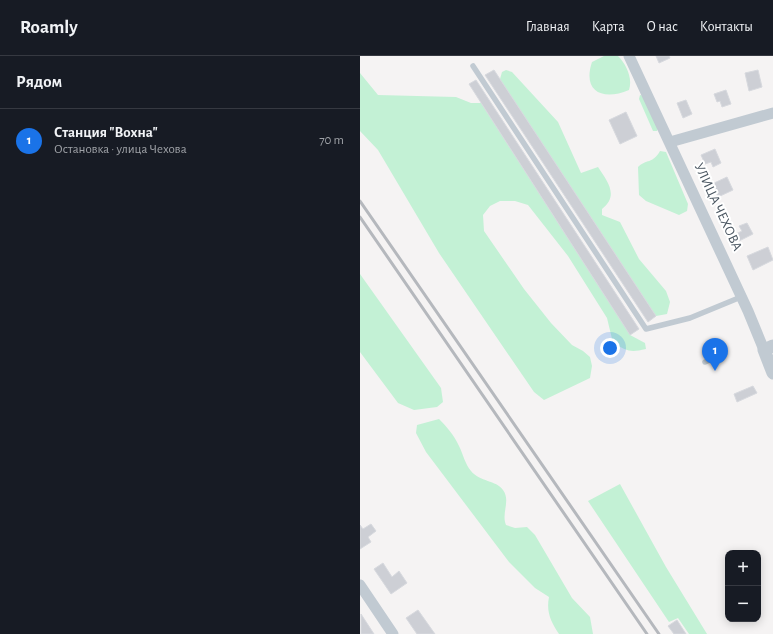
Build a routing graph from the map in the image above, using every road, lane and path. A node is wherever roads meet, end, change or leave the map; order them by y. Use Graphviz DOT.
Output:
graph roads {
  1 [pos="629,56"];
  2 [pos="473,66"];
  3 [pos="773,113"];
  4 [pos="670,142"];
  5 [pos="741,297"];
  6 [pos="768,348"];
  7 [pos="716,357"];
  8 [pos="705,362"];
  9 [pos="773,373"];
  10 [pos="360,585"];
  11 [pos="393,634"];
  1 -- 4 [label="street, УЛИЦА ЧЕХОВА"];
  2 -- 5 [label="lane"];
  3 -- 4 [label="street"];
  4 -- 5 [label="street, УЛИЦА ЧЕХОВА"];
  5 -- 6 [label="street, УЛИЦА ЧЕХОВА"];
  6 -- 9 [label="street, УЛИЦА ЧЕХОВА"];
  7 -- 8 [label="lane"];
  10 -- 11 [label="street"];
}
